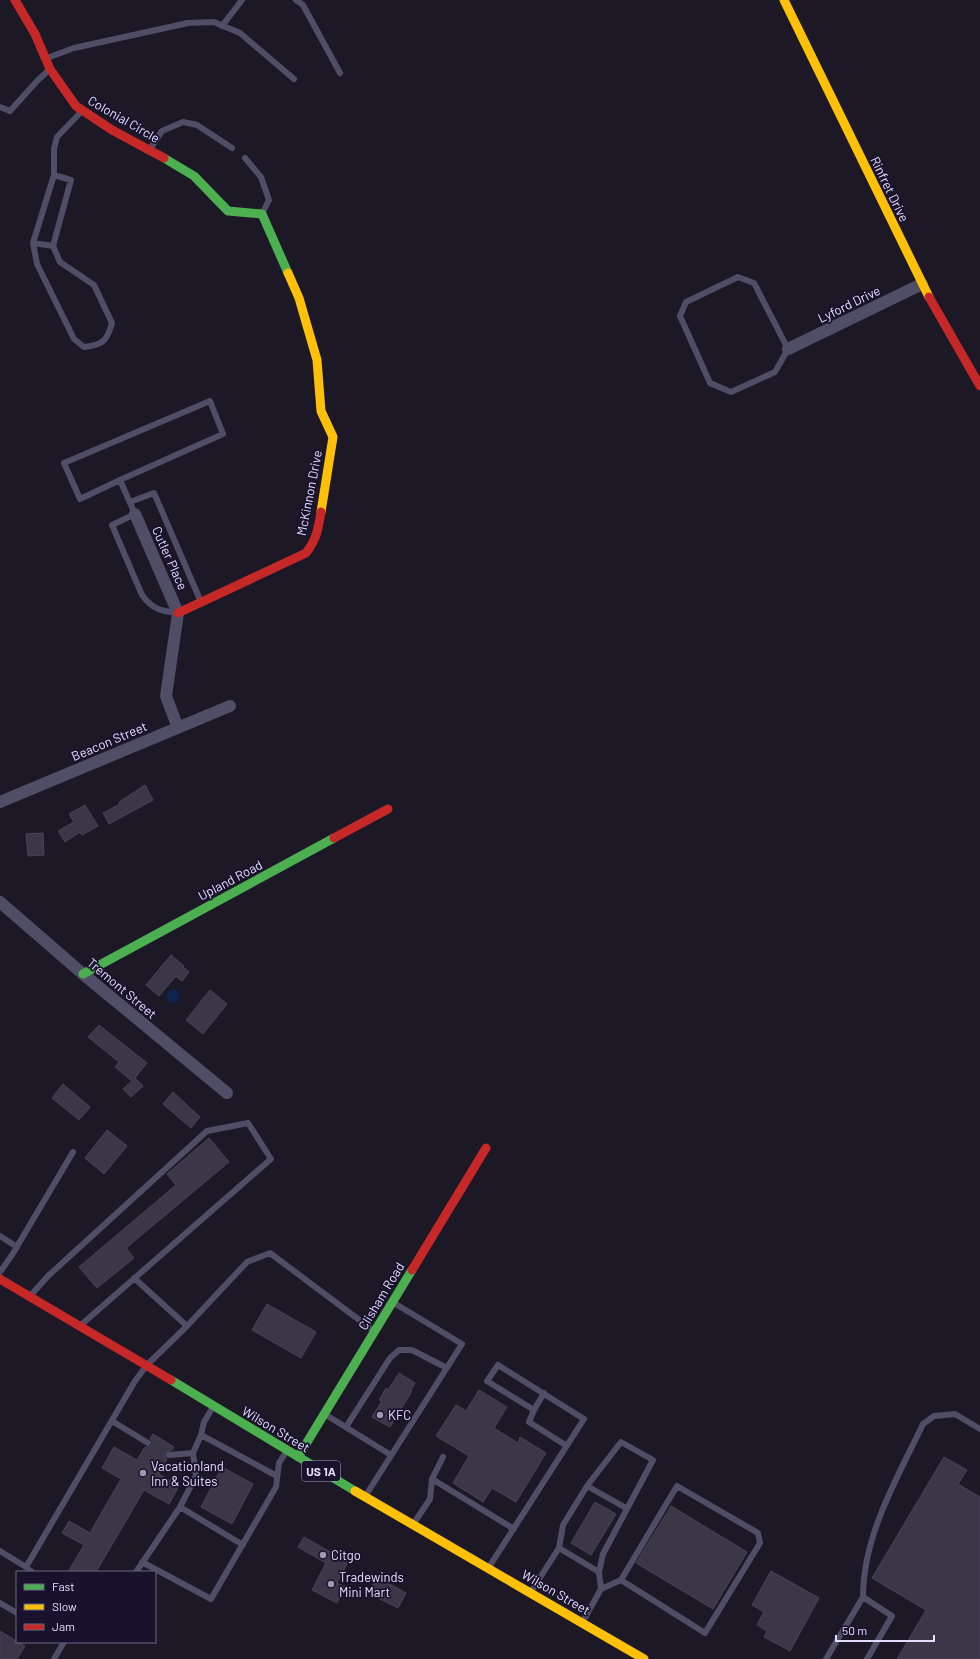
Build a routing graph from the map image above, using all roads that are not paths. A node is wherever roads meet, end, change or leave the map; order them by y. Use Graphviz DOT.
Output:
graph roads {
  1 [pos="15,0"];
  2 [pos="242,0"];
  3 [pos="296,0"];
  4 [pos="784,0"];
  5 [pos="222,26"];
  6 [pos="46,58"];
  7 [pos="50,69"];
  8 [pos="340,73"];
  9 [pos="294,79"];
  10 [pos="0,107"];
  11 [pos="82,110"];
  12 [pos="232,148"];
  13 [pos="150,149"];
  14 [pos="245,158"];
  15 [pos="54,175"];
  16 [pos="262,214"];
  17 [pos="33,243"];
  18 [pos="53,246"];
  19 [pos="922,284"];
  20 [pos="788,349"];
  21 [pos="980,386"];
  22 [pos="120,480"];
  23 [pos="130,502"];
  24 [pos="135,514"];
  25 [pos="201,602"];
  26 [pos="178,613"];
  27 [pos="230,706"];
  28 [pos="178,728"];
  29 [pos="0,802"];
  30 [pos="388,809"];
  31 [pos="0,902"];
  32 [pos="83,974"];
  33 [pos="227,1093"];
  34 [pos="486,1148"];
  35 [pos="73,1152"];
  36 [pos="0,1236"];
  37 [pos="17,1247"];
  38 [pos="0,1272"];
  39 [pos="134,1278"];
  40 [pos="0,1279"];
  41 [pos="30,1297"];
  42 [pos="392,1302"];
  43 [pos="80,1326"];
  44 [pos="187,1326"];
  45 [pos="374,1331"];
  46 [pos="147,1365"];
  47 [pos="447,1368"];
  48 [pos="544,1393"];
  49 [pos="214,1406"];
  50 [pos="534,1410"];
  51 [pos="324,1414"];
  52 [pos="112,1421"];
  53 [pos="346,1427"];
  54 [pos="980,1429"];
  55 [pos="201,1435"];
  56 [pos="148,1443"];
  57 [pos="567,1446"];
  58 [pos="286,1450"];
  59 [pos="193,1453"];
  60 [pos="169,1455"];
  61 [pos="391,1455"];
  62 [pos="298,1457"];
  63 [pos="444,1457"];
  64 [pos="277,1476"];
  65 [pos="432,1479"];
  66 [pos="587,1486"];
  67 [pos="365,1496"];
  68 [pos="180,1507"];
  69 [pos="626,1508"];
  70 [pos="413,1524"];
  71 [pos="514,1529"];
  72 [pos="243,1544"];
  73 [pos="559,1548"];
  74 [pos="0,1551"];
  75 [pos="142,1562"];
  76 [pos="26,1567"];
  77 [pos="488,1568"];
  78 [pos="31,1571"];
  79 [pos="137,1571"];
  80 [pos="599,1572"];
  81 [pos="621,1580"];
  82 [pos="601,1589"];
  83 [pos="530,1593"];
  84 [pos="863,1597"];
  85 [pos="0,1603"];
  86 [pos="16,1612"];
  87 [pos="582,1623"];
  88 [pos="63,1643"];
  89 [pos="54,1659"];
  90 [pos="644,1659"];
  91 [pos="826,1659"];
  92 [pos="867,1659"];
  1 -- 6 [label="street, Colonial Circle"];
  2 -- 5 [label="lane"];
  3 -- 8 [label="lane"];
  4 -- 19 [label="street, Rinfret Drive"];
  5 -- 6 [label="lane"];
  5 -- 9 [label="lane"];
  6 -- 7 [label="street, Colonial Circle"];
  7 -- 10 [label="lane"];
  7 -- 11 [label="street, Colonial Circle"];
  11 -- 13 [label="street, Colonial Circle"];
  11 -- 15 [label="lane"];
  12 -- 13 [label="lane"];
  13 -- 16 [label="street, Colonial Circle"];
  14 -- 16 [label="lane"];
  15 -- 17 [label="lane"];
  15 -- 18 [label="lane"];
  16 -- 25 [label="street, McKinnon Drive"];
  17 -- 18 [label="lane"];
  17 -- 18 [label="lane"];
  19 -- 20 [label="street, Lyford Drive"];
  19 -- 21 [label="street, Rinfret Drive"];
  20 -- 20 [label="lane"];
  22 -- 22 [label="lane"];
  22 -- 23 [label="lane"];
  23 -- 24 [label="lane"];
  23 -- 25 [label="lane"];
  24 -- 26 [label="street, Cutler Place"];
  24 -- 26 [label="lane"];
  25 -- 26 [label="street, McKinnon Drive"];
  26 -- 28 [label="street"];
  27 -- 28 [label="street, Beacon Street"];
  28 -- 29 [label="street, Beacon Street"];
  30 -- 32 [label="street, Upland Road"];
  31 -- 32 [label="street, Tremont Street"];
  32 -- 33 [label="street, Tremont Street"];
  34 -- 42 [label="street, Clisham Road"];
  35 -- 37 [label="lane"];
  36 -- 37 [label="lane"];
  37 -- 38 [label="lane"];
  39 -- 41 [label="lane"];
  39 -- 43 [label="lane"];
  39 -- 44 [label="lane"];
  40 -- 41 [label="street, Wilson Street / US 1A"];
  41 -- 43 [label="street, Wilson Street / US 1A"];
  42 -- 45 [label="street, Clisham Road"];
  42 -- 47 [label="lane"];
  43 -- 46 [label="street, Wilson Street / US 1A"];
  44 -- 45 [label="lane"];
  44 -- 46 [label="lane"];
  45 -- 51 [label="street, Clisham Road"];
  46 -- 49 [label="street, Wilson Street / US 1A"];
  46 -- 52 [label="lane"];
  47 -- 53 [label="lane"];
  47 -- 61 [label="lane"];
  48 -- 50 [label="lane"];
  48 -- 50 [label="lane"];
  48 -- 57 [label="lane"];
  49 -- 55 [label="lane"];
  49 -- 58 [label="street, Wilson Street / US 1A"];
  50 -- 57 [label="lane"];
  51 -- 53 [label="lane"];
  51 -- 62 [label="street, Clisham Road"];
  52 -- 56 [label="lane"];
  52 -- 76 [label="lane"];
  53 -- 61 [label="lane"];
  54 -- 84 [label="lane"];
  55 -- 59 [label="lane"];
  55 -- 64 [label="lane"];
  57 -- 71 [label="lane"];
  58 -- 62 [label="street, Wilson Street / US 1A"];
  58 -- 64 [label="lane"];
  59 -- 60 [label="lane"];
  59 -- 68 [label="lane"];
  61 -- 67 [label="lane"];
  62 -- 67 [label="street, Wilson Street / US 1A"];
  63 -- 65 [label="lane"];
  64 -- 72 [label="lane"];
  65 -- 70 [label="lane"];
  65 -- 71 [label="lane"];
  66 -- 69 [label="lane"];
  66 -- 69 [label="lane"];
  66 -- 73 [label="lane"];
  67 -- 70 [label="street, Wilson Street / US 1A"];
  68 -- 72 [label="lane"];
  68 -- 75 [label="lane"];
  69 -- 80 [label="lane"];
  70 -- 77 [label="street, Wilson Street / US 1A"];
  71 -- 77 [label="lane"];
  72 -- 75 [label="lane"];
  73 -- 80 [label="lane"];
  73 -- 83 [label="lane"];
  74 -- 76 [label="lane"];
  75 -- 79 [label="lane"];
  76 -- 78 [label="lane"];
  77 -- 83 [label="street, Wilson Street / US 1A"];
  80 -- 82 [label="lane"];
  81 -- 81 [label="lane"];
  81 -- 82 [label="lane"];
  82 -- 87 [label="lane"];
  83 -- 87 [label="street, Wilson Street / US 1A"];
  84 -- 91 [label="lane"];
  84 -- 92 [label="lane"];
  85 -- 86 [label="lane"];
  87 -- 90 [label="street, Wilson Street / US 1A"];
  88 -- 89 [label="lane"];
}
